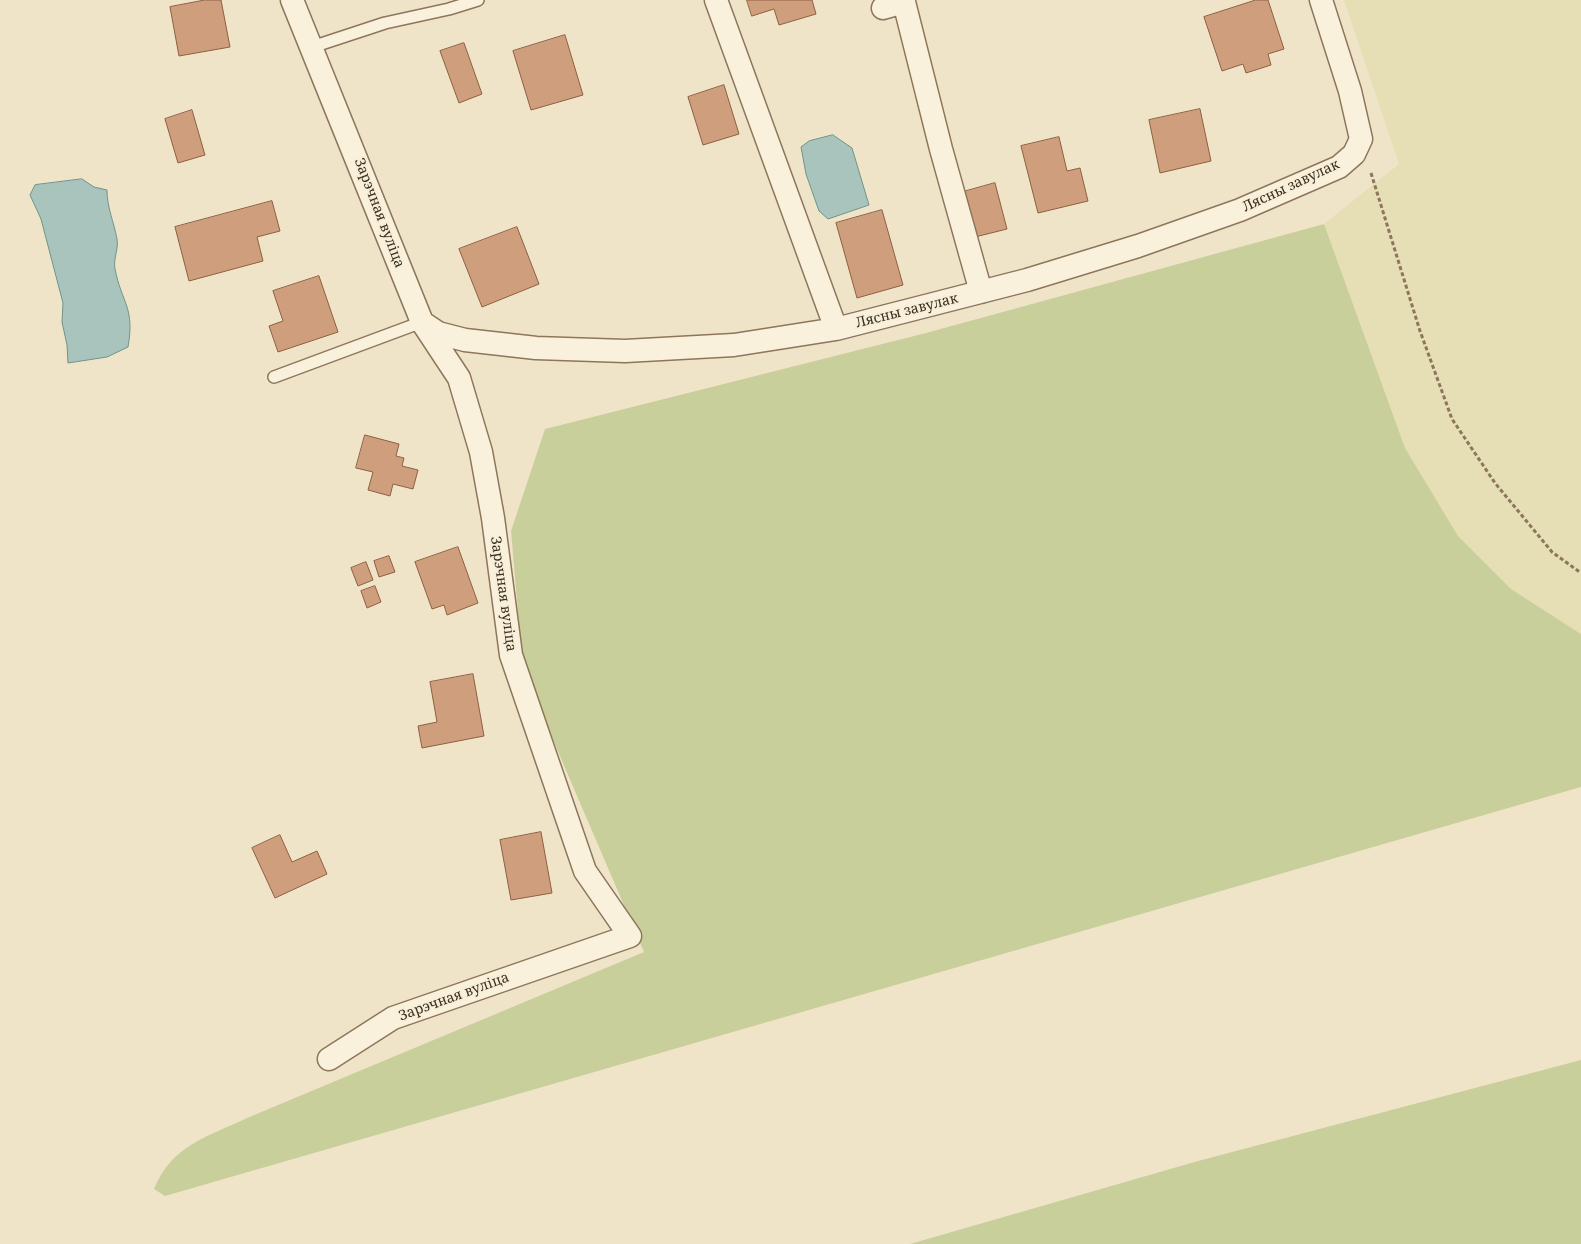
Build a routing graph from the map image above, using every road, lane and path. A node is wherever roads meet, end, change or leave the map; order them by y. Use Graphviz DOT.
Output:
graph roads {
  1 [pos="292,0"];
  2 [pos="478,0"];
  3 [pos="716,0"];
  4 [pos="1321,0"];
  5 [pos="883,8"];
  6 [pos="312,47"];
  7 [pos="1360,139"];
  8 [pos="981,292"];
  9 [pos="422,322"];
  10 [pos="836,329"];
  11 [pos="274,377"];
  12 [pos="1581,573"];
  13 [pos="329,1059"];
  1 -- 6 [label="street, Зарэчная вуліца"];
  2 -- 6 [label="lane"];
  3 -- 10 [label="street"];
  4 -- 7 [label="street"];
  5 -- 8 [label="street"];
  6 -- 9 [label="street, Зарэчная вуліца"];
  7 -- 8 [label="street, Лясны завулак"];
  7 -- 12 [label="path"];
  8 -- 10 [label="street, Лясны завулак"];
  9 -- 10 [label="street, Лясны завулак"];
  9 -- 11 [label="lane"];
  9 -- 13 [label="street, Зарэчная вуліца"];
}
